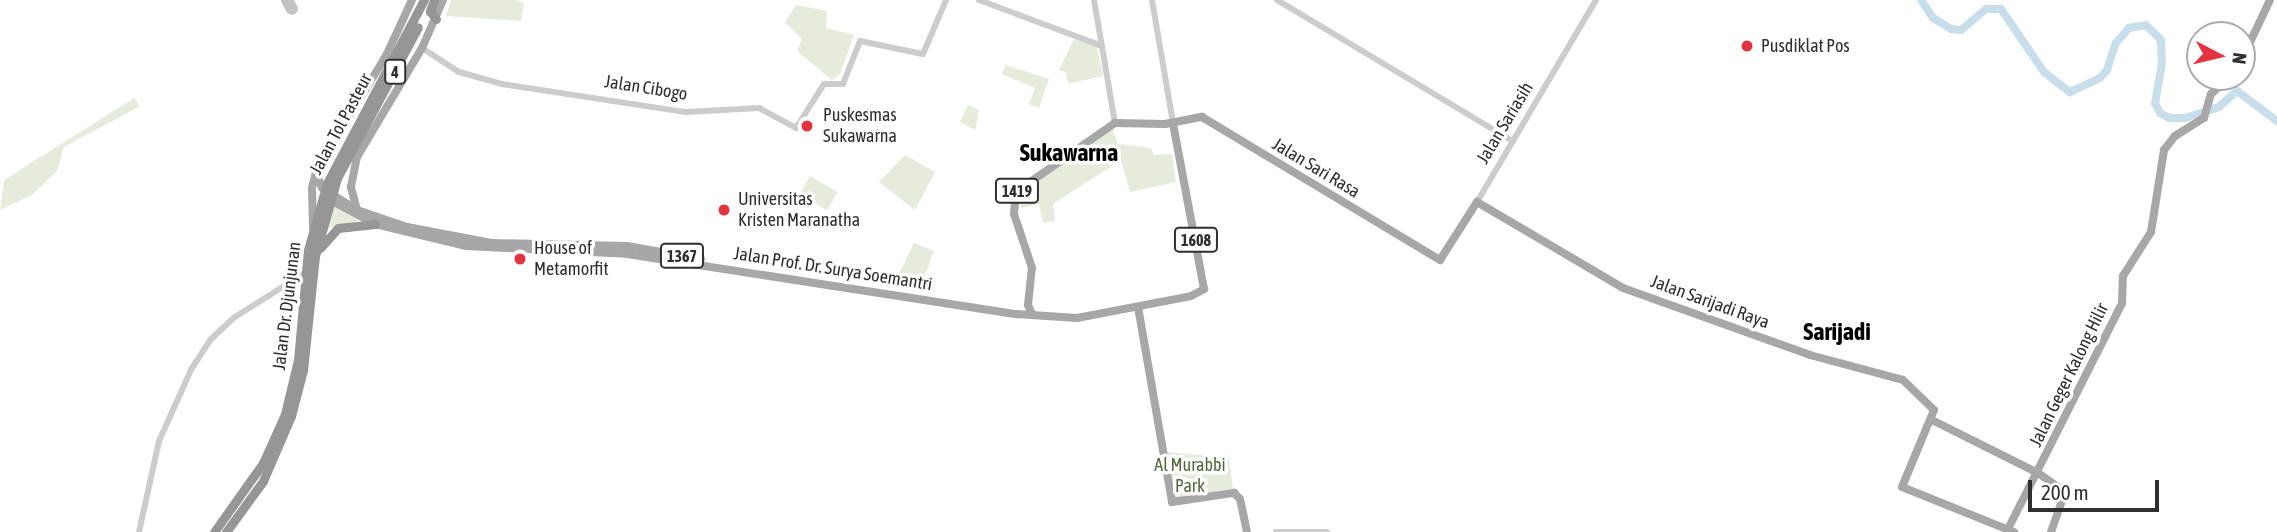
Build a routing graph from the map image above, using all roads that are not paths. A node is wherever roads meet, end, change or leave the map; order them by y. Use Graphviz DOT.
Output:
graph roads {
  1 [pos="412,0"];
  2 [pos="424,0"];
  3 [pos="432,0"];
  4 [pos="443,0"];
  5 [pos="946,0"];
  6 [pos="979,0"];
  7 [pos="1094,0"];
  8 [pos="1152,0"];
  9 [pos="1277,0"];
  10 [pos="1596,0"];
  11 [pos="2270,0"];
  12 [pos="436,19"];
  13 [pos="2256,30"];
  14 [pos="1102,46"];
  15 [pos="422,48"];
  16 [pos="376,79"];
  17 [pos="2213,91"];
  18 [pos="1173,122"];
  19 [pos="1115,123"];
  20 [pos="1513,141"];
  21 [pos="316,172"];
  22 [pos="351,187"];
  23 [pos="330,195"];
  24 [pos="1477,202"];
  25 [pos="357,209"];
  26 [pos="375,224"];
  27 [pos="313,228"];
  28 [pos="315,256"];
  29 [pos="1440,260"];
  30 [pos="305,273"];
  31 [pos="1138,307"];
  32 [pos="1030,310"];
  33 [pos="1932,420"];
  34 [pos="2038,473"];
  35 [pos="2011,531"];
  36 [pos="139,532"];
  37 [pos="214,532"];
  38 [pos="226,532"];
  39 [pos="1247,532"];
  40 [pos="1276,532"];
  41 [pos="1328,532"];
  42 [pos="2051,532"];
  1 -- 16 [label="main road"];
  2 -- 16 [label="highway, Jalan Tol Pasteur / 4"];
  3 -- 12 [label="highway"];
  3 -- 23 [label="highway, Jalan Tol Pasteur / 4"];
  4 -- 12 [label="main road"];
  5 -- 15 [label="street, Jalan Cibogo"];
  6 -- 14 [label="street"];
  7 -- 14 [label="street"];
  8 -- 18 [label="street"];
  9 -- 20 [label="street"];
  10 -- 20 [label="street, Jalan Sariasih"];
  11 -- 13 [label="main road"];
  12 -- 15 [label="main road"];
  14 -- 19 [label="street"];
  15 -- 22 [label="main road"];
  16 -- 21 [label="main road"];
  16 -- 23 [label="highway, Jalan Tol Pasteur / 4"];
  17 -- 34 [label="main road, Jalan Geger Kalong Hilir"];
  18 -- 19 [label="main road, Jalan Sari Rasa"];
  18 -- 29 [label="main road, Jalan Sari Rasa"];
  18 -- 31 [label="main road, 1608"];
  19 -- 32 [label="main road, 1419"];
  20 -- 24 [label="street, Jalan Sariasih"];
  21 -- 23 [label="main road"];
  21 -- 27 [label="main road"];
  22 -- 23 [label="main road"];
  22 -- 25 [label="main road"];
  23 -- 25 [label="main road, Jalan Prof. Dr. Surya Soemantri / 1367"];
  23 -- 26 [label="main road, Jalan Prof. Dr. Surya Soemantri / 1367"];
  23 -- 27 [label="highway, Jalan Dr. Djunjunan"];
  23 -- 28 [label="highway, Jalan Dr. Djunjunan"];
  24 -- 29 [label="main road, Jalan Sariasih"];
  24 -- 33 [label="main road, Jalan Sarijadi Raya"];
  25 -- 32 [label="main road, Jalan Prof. Dr. Surya Soemantri / 1367"];
  26 -- 28 [label="highway"];
  26 -- 32 [label="main road, Jalan Prof. Dr. Surya Soemantri / 1367"];
  27 -- 30 [label="highway, Jalan Dr. Djunjunan"];
  28 -- 38 [label="highway, Jalan Dr. Djunjunan"];
  30 -- 36 [label="street"];
  30 -- 37 [label="highway, Jalan Dr. Djunjunan"];
  31 -- 32 [label="main road, Jalan Prof. Dr. Surya Soemantri / 1367"];
  31 -- 39 [label="main road"];
  33 -- 34 [label="main road"];
  33 -- 35 [label="main road"];
  34 -- 35 [label="main road, Jalan Geger Kalong Hilir"];
  34 -- 42 [label="main road, Jalan Geger Kalong Hilir"];
  40 -- 41 [label="street"];
}
